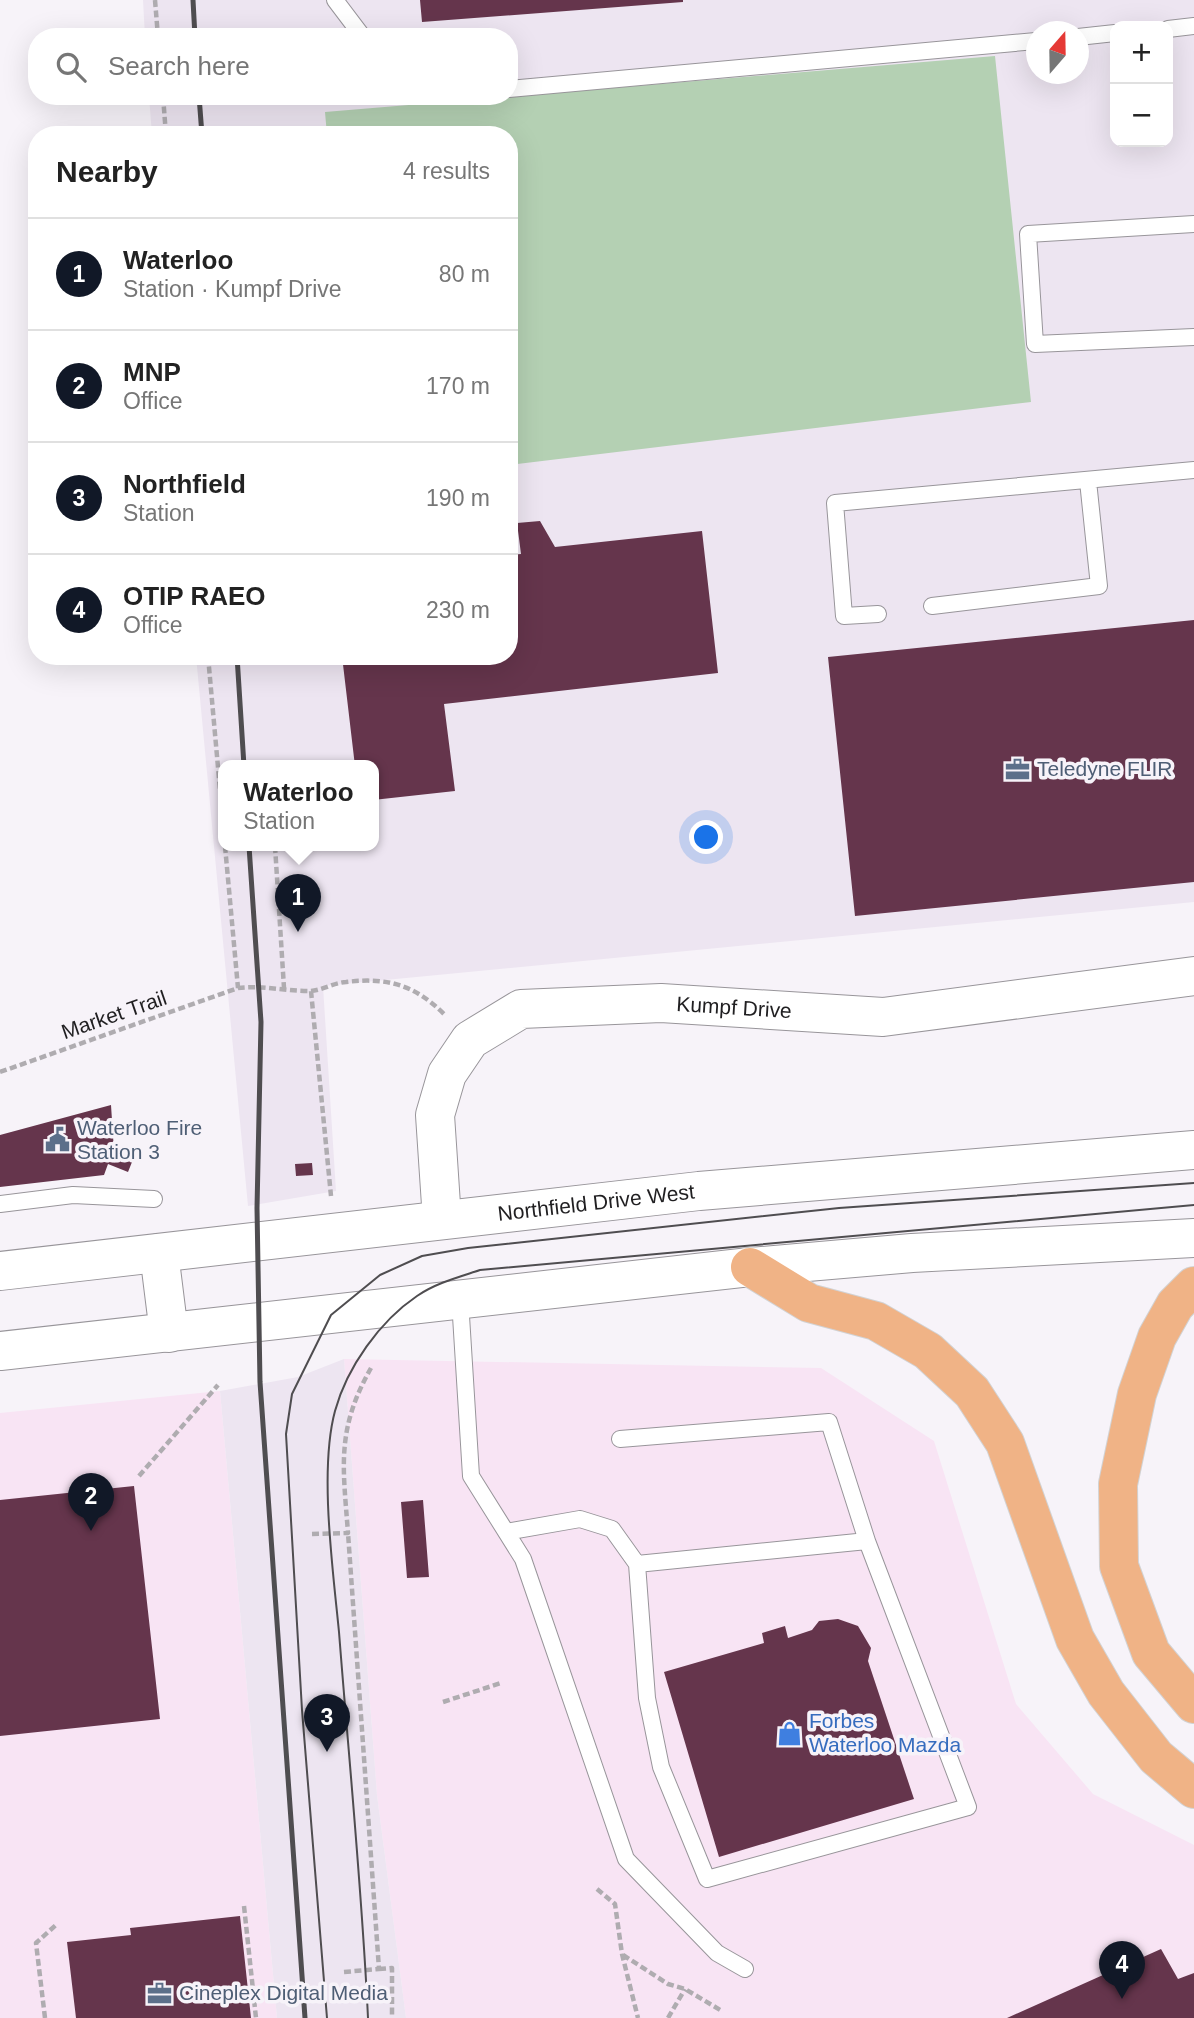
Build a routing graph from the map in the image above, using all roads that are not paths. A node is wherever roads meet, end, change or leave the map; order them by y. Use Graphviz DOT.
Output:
graph roads {
  1 [pos="335,0"];
  2 [pos="1194,26"];
  3 [pos="356,28"];
  4 [pos="1173,28"];
  5 [pos="1110,34"];
  6 [pos="1089,36"];
  7 [pos="1026,42"];
  8 [pos="518,88"];
  9 [pos="1194,223"];
  10 [pos="1194,337"];
  11 [pos="1194,470"];
  12 [pos="1088,481"];
  13 [pos="932,606"];
  14 [pos="878,614"];
  15 [pos="1194,976"];
  16 [pos="1194,1150"];
  17 [pos="154,1199"];
  18 [pos="0,1203"];
  19 [pos="442,1220"];
  20 [pos="1194,1238"];
  21 [pos="159,1253"];
  22 [pos="750,1267"];
  23 [pos="0,1271"];
  24 [pos="1194,1286"];
  25 [pos="460,1300"];
  26 [pos="169,1333"];
  27 [pos="0,1351"];
  28 [pos="621,1439"];
  29 [pos="506,1532"];
  30 [pos="867,1541"];
  31 [pos="637,1564"];
  32 [pos="1194,1704"];
  33 [pos="1194,1789"];
  34 [pos="745,1969"];
  1 -- 3 [label="lane"];
  2 -- 4 [label="lane"];
  5 -- 6 [label="lane"];
  7 -- 8 [label="lane"];
  9 -- 10 [label="lane"];
  11 -- 12 [label="lane"];
  12 -- 13 [label="lane"];
  12 -- 14 [label="lane"];
  15 -- 19 [label="main road, Kumpf Drive"];
  16 -- 19 [label="main road, Northfield Drive West"];
  17 -- 18 [label="lane"];
  19 -- 21 [label="main road, Northfield Drive West"];
  20 -- 22 [label="main road"];
  21 -- 23 [label="main road, Northfield Drive West"];
  21 -- 26 [label="main road"];
  22 -- 25 [label="main road"];
  22 -- 33 [label="highway"];
  24 -- 32 [label="highway"];
  25 -- 26 [label="main road"];
  25 -- 29 [label="lane"];
  26 -- 27 [label="main road"];
  28 -- 30 [label="lane"];
  29 -- 31 [label="lane"];
  29 -- 34 [label="lane"];
  30 -- 31 [label="lane"];
  30 -- 31 [label="lane"];
}
